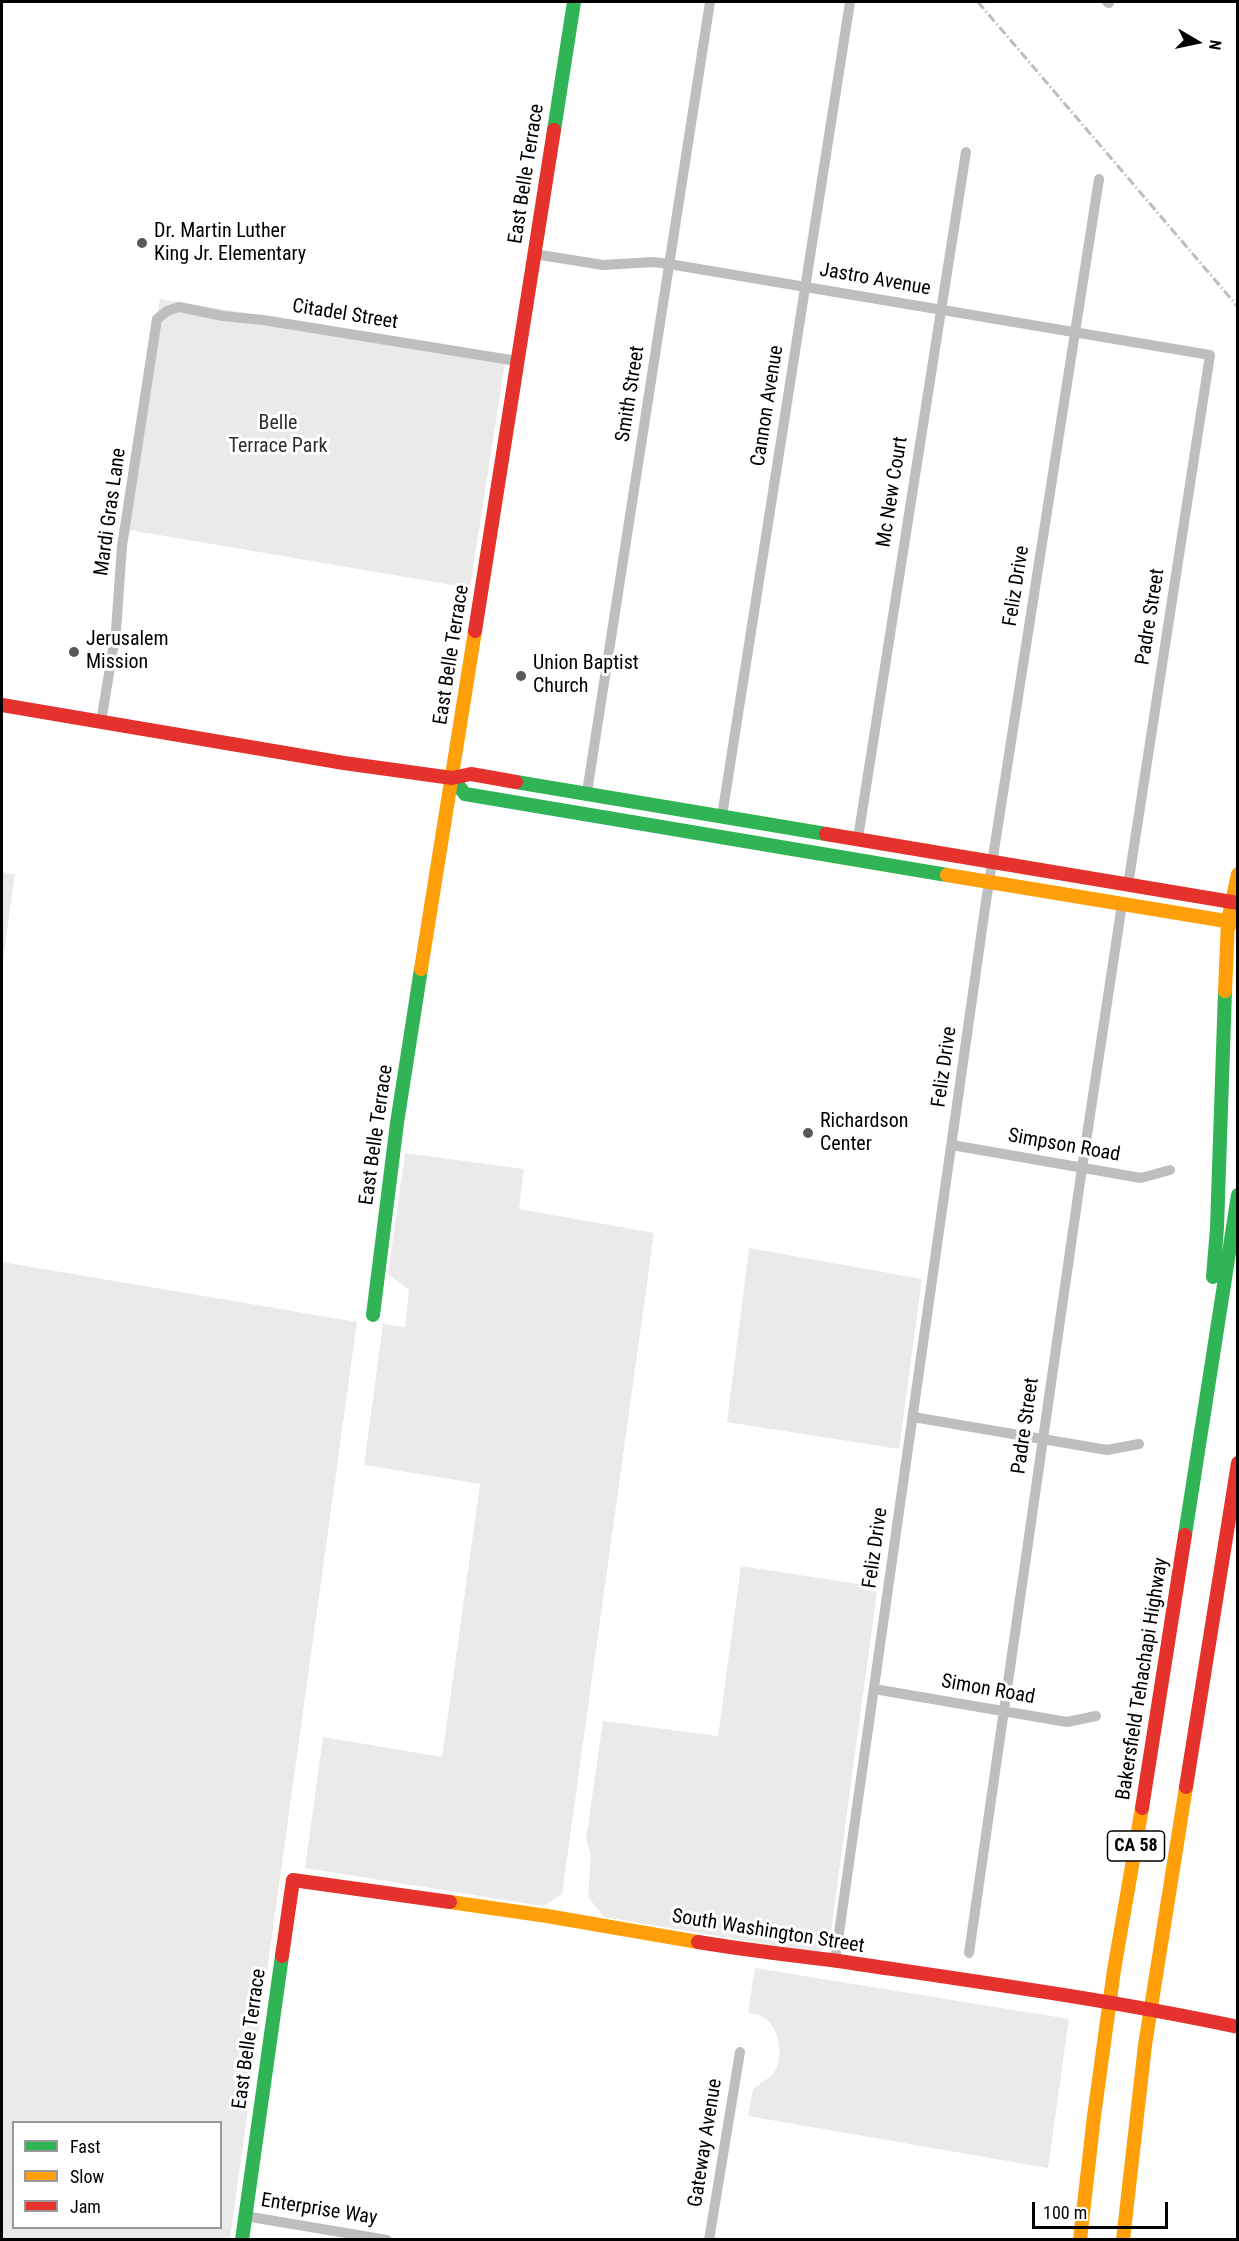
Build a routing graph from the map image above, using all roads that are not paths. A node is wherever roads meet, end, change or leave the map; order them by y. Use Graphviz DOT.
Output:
graph roads {
  1 [pos="574,2"];
  2 [pos="710,2"];
  3 [pos="847,2"];
  4 [pos="966,152"];
  5 [pos="1099,178"];
  6 [pos="534,254"];
  7 [pos="669,264"];
  8 [pos="804,286"];
  9 [pos="940,309"];
  10 [pos="167,311"];
  11 [pos="1075,332"];
  12 [pos="1210,355"];
  13 [pos="517,361"];
  14 [pos="2,705"];
  15 [pos="101,722"];
  16 [pos="452,778"];
  17 [pos="587,792"];
  18 [pos="722,816"];
  19 [pos="772,824"];
  20 [pos="677,828"];
  21 [pos="858,838"];
  22 [pos="993,862"];
  23 [pos="1238,874"];
  24 [pos="990,882"];
  25 [pos="1128,885"];
  26 [pos="1234,902"];
  27 [pos="1122,904"];
  28 [pos="1233,922"];
  29 [pos="952,1146"];
  30 [pos="1082,1167"];
  31 [pos="1170,1170"];
  32 [pos="1238,1196"];
  33 [pos="372,1315"];
  34 [pos="913,1417"];
  35 [pos="1043,1439"];
  36 [pos="1139,1444"];
  37 [pos="1198,1453"];
  38 [pos="1237,1463"];
  39 [pos="873,1689"];
  40 [pos="1004,1711"];
  41 [pos="1096,1716"];
  42 [pos="293,1880"];
  43 [pos="969,1953"];
  44 [pos="835,1961"];
  45 [pos="1238,2027"];
  46 [pos="740,2052"];
  47 [pos="245,2216"];
  48 [pos="242,2240"];
  49 [pos="387,2240"];
  50 [pos="708,2240"];
  51 [pos="1080,2240"];
  52 [pos="1123,2240"];
  1 -- 6 [label="main road, East Belle Terrace"];
  2 -- 7 [label="street, Smith Street"];
  3 -- 8 [label="street, Cannon Avenue"];
  4 -- 9 [label="street, Mc New Court"];
  5 -- 11 [label="street, Feliz Drive"];
  6 -- 7 [label="street, Jastro Avenue"];
  6 -- 13 [label="main road, East Belle Terrace"];
  7 -- 8 [label="street, Jastro Avenue"];
  7 -- 17 [label="street, Smith Street"];
  8 -- 9 [label="street, Jastro Avenue"];
  8 -- 18 [label="street, Cannon Avenue"];
  9 -- 11 [label="street, Jastro Avenue"];
  9 -- 21 [label="street, Mc New Court"];
  10 -- 13 [label="street, Citadel Street"];
  10 -- 15 [label="street, Mardi Gras Lane"];
  11 -- 12 [label="street, Jastro Avenue"];
  11 -- 22 [label="street, Feliz Drive"];
  12 -- 25 [label="street, Padre Street"];
  13 -- 16 [label="main road, East Belle Terrace"];
  14 -- 15 [label="main road"];
  15 -- 16 [label="main road"];
  16 -- 17 [label="main road"];
  16 -- 20 [label="main road"];
  16 -- 33 [label="main road, East Belle Terrace"];
  17 -- 18 [label="main road"];
  18 -- 19 [label="main road"];
  19 -- 20 [label="main road"];
  19 -- 21 [label="main road"];
  20 -- 24 [label="main road"];
  21 -- 22 [label="main road"];
  22 -- 24 [label="street, Feliz Drive"];
  22 -- 25 [label="main road"];
  23 -- 26 [label="main road"];
  24 -- 27 [label="main road"];
  24 -- 29 [label="street, Feliz Drive"];
  25 -- 26 [label="main road"];
  26 -- 28 [label="main road"];
  27 -- 28 [label="main road"];
  27 -- 30 [label="street, Padre Street"];
  28 -- 37 [label="main road"];
  29 -- 30 [label="street, Simpson Road"];
  29 -- 34 [label="street, Feliz Drive"];
  30 -- 31 [label="street, Simpson Road"];
  30 -- 35 [label="street, Padre Street"];
  32 -- 37 [label="main road, Bakersfield Tehachapi Highway / CA 58"];
  34 -- 35 [label="street"];
  34 -- 39 [label="street, Feliz Drive"];
  35 -- 36 [label="street"];
  35 -- 40 [label="street, Padre Street"];
  37 -- 51 [label="main road, Bakersfield Tehachapi Highway / CA 58"];
  38 -- 52 [label="main road, CA 58"];
  39 -- 40 [label="street, Simon Road"];
  39 -- 44 [label="street, Feliz Drive"];
  40 -- 41 [label="street, Simon Road"];
  40 -- 43 [label="street, Padre Street"];
  42 -- 44 [label="main road, South Washington Street"];
  42 -- 47 [label="main road, East Belle Terrace"];
  44 -- 45 [label="main road, South Washington Street"];
  46 -- 50 [label="street, Gateway Avenue"];
  47 -- 48 [label="main road, East Belle Terrace"];
  47 -- 49 [label="street, Enterprise Way"];
}
